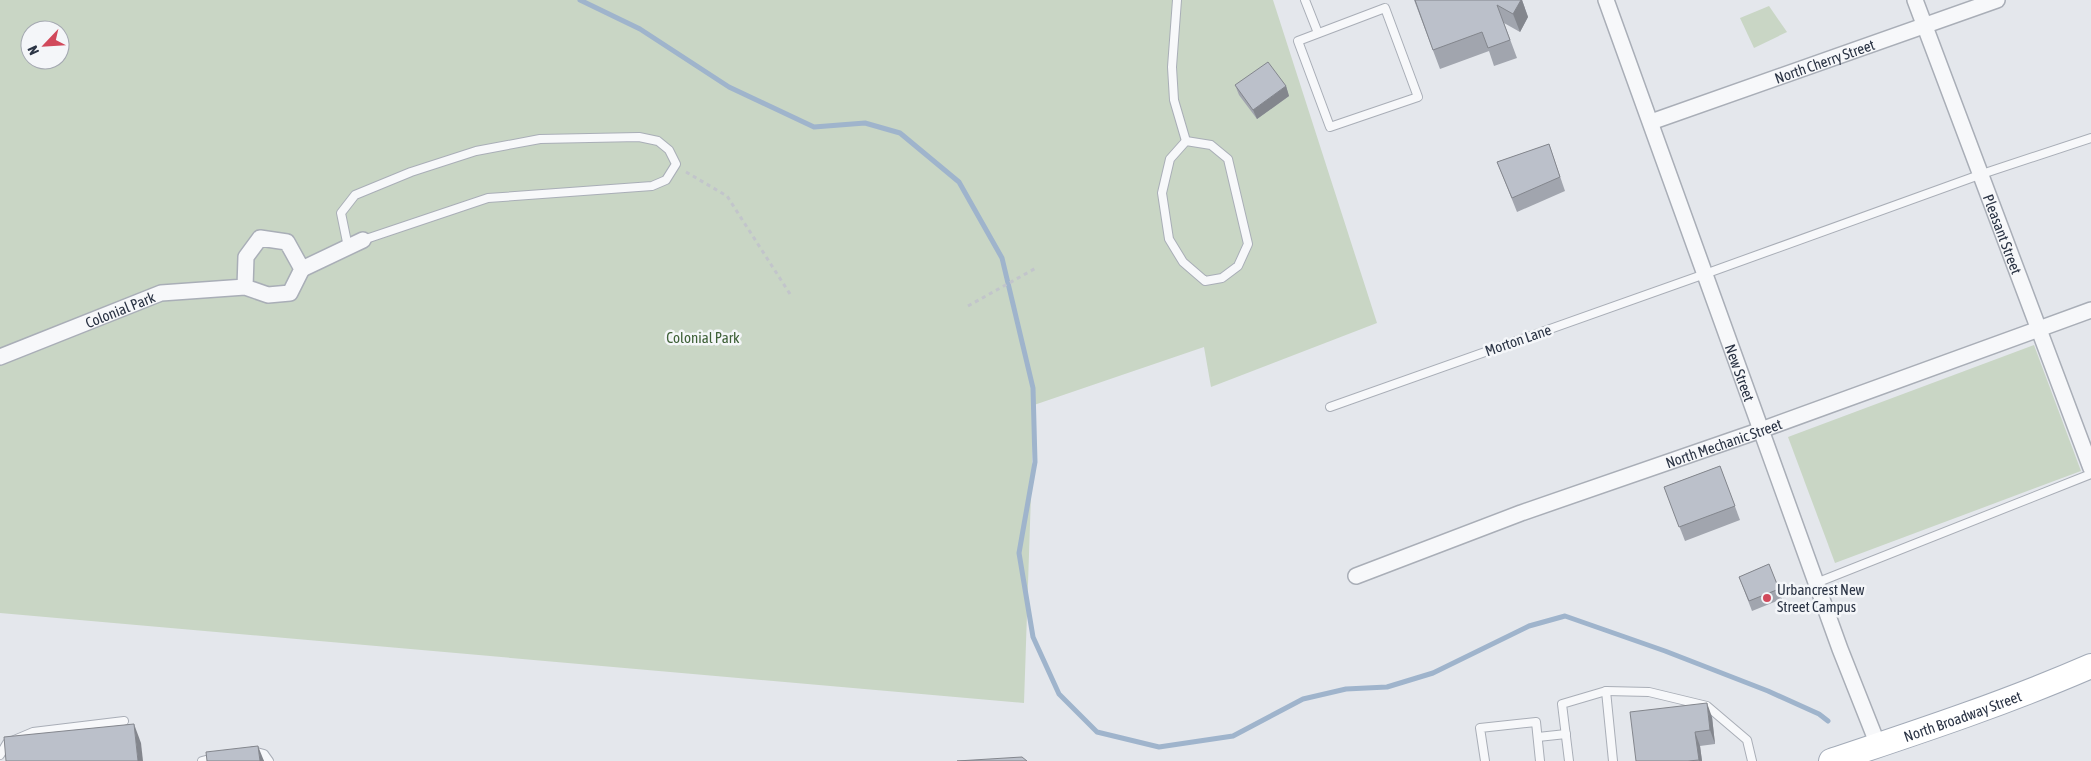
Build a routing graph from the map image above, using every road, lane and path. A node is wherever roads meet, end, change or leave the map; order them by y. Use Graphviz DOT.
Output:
graph roads {
  1 [pos="1177,0"];
  2 [pos="1306,0"];
  3 [pos="1606,0"];
  4 [pos="1915,0"];
  5 [pos="1997,0"];
  6 [pos="1925,26"];
  7 [pos="1318,33"];
  8 [pos="1651,122"];
  9 [pos="2091,138"];
  10 [pos="1186,141"];
  11 [pos="686,172"];
  12 [pos="1982,174"];
  13 [pos="363,240"];
  14 [pos="348,247"];
  15 [pos="1036,268"];
  16 [pos="302,269"];
  17 [pos="1705,274"];
  18 [pos="245,286"];
  19 [pos="790,294"];
  20 [pos="968,306"];
  21 [pos="2091,310"];
  22 [pos="2039,329"];
  23 [pos="0,357"];
  24 [pos="1330,407"];
  25 [pos="1761,430"];
  26 [pos="2091,468"];
  27 [pos="2091,474"];
  28 [pos="1356,576"];
  29 [pos="1816,583"];
  30 [pos="2091,666"];
  31 [pos="1606,691"];
  32 [pos="124,720"];
  33 [pos="1566,734"];
  34 [pos="1538,737"];
  35 [pos="1878,745"];
  36 [pos="244,752"];
  37 [pos="0,755"];
  38 [pos="226,755"];
  39 [pos="202,761"];
  40 [pos="269,761"];
  41 [pos="1485,761"];
  42 [pos="1540,761"];
  43 [pos="1569,761"];
  44 [pos="1613,761"];
  45 [pos="1752,761"];
  46 [pos="1831,761"];
  1 -- 10 [label="lane"];
  2 -- 7 [label="lane"];
  3 -- 8 [label="street, New Street"];
  4 -- 6 [label="street, Pleasant Street"];
  5 -- 6 [label="street, North Cherry Street"];
  6 -- 8 [label="street, North Cherry Street"];
  6 -- 12 [label="street, Pleasant Street"];
  7 -- 7 [label="lane"];
  8 -- 17 [label="street, New Street"];
  9 -- 12 [label="lane, Morton Lane"];
  10 -- 10 [label="lane"];
  11 -- 19 [label="path"];
  12 -- 17 [label="lane, Morton Lane"];
  12 -- 22 [label="street, Pleasant Street"];
  13 -- 14 [label="street"];
  13 -- 14 [label="lane"];
  14 -- 16 [label="street"];
  15 -- 20 [label="path"];
  16 -- 18 [label="street, Colonial Park"];
  16 -- 18 [label="street"];
  17 -- 24 [label="lane, Morton Lane"];
  17 -- 25 [label="street, New Street"];
  18 -- 23 [label="street, Colonial Park"];
  21 -- 22 [label="street, North Mechanic Street"];
  22 -- 25 [label="street, North Mechanic Street"];
  22 -- 26 [label="street, Pleasant Street"];
  25 -- 28 [label="street, North Mechanic Street"];
  25 -- 29 [label="street, New Street"];
  27 -- 29 [label="lane"];
  29 -- 35 [label="street, New Street"];
  30 -- 35 [label="main road, North Broadway Street"];
  31 -- 33 [label="lane"];
  31 -- 44 [label="lane"];
  31 -- 45 [label="lane"];
  32 -- 37 [label="lane"];
  33 -- 34 [label="lane"];
  33 -- 43 [label="lane"];
  34 -- 41 [label="lane"];
  34 -- 42 [label="lane"];
  35 -- 46 [label="main road, North Broadway Street"];
  36 -- 40 [label="lane"];
  38 -- 39 [label="lane"];
}
